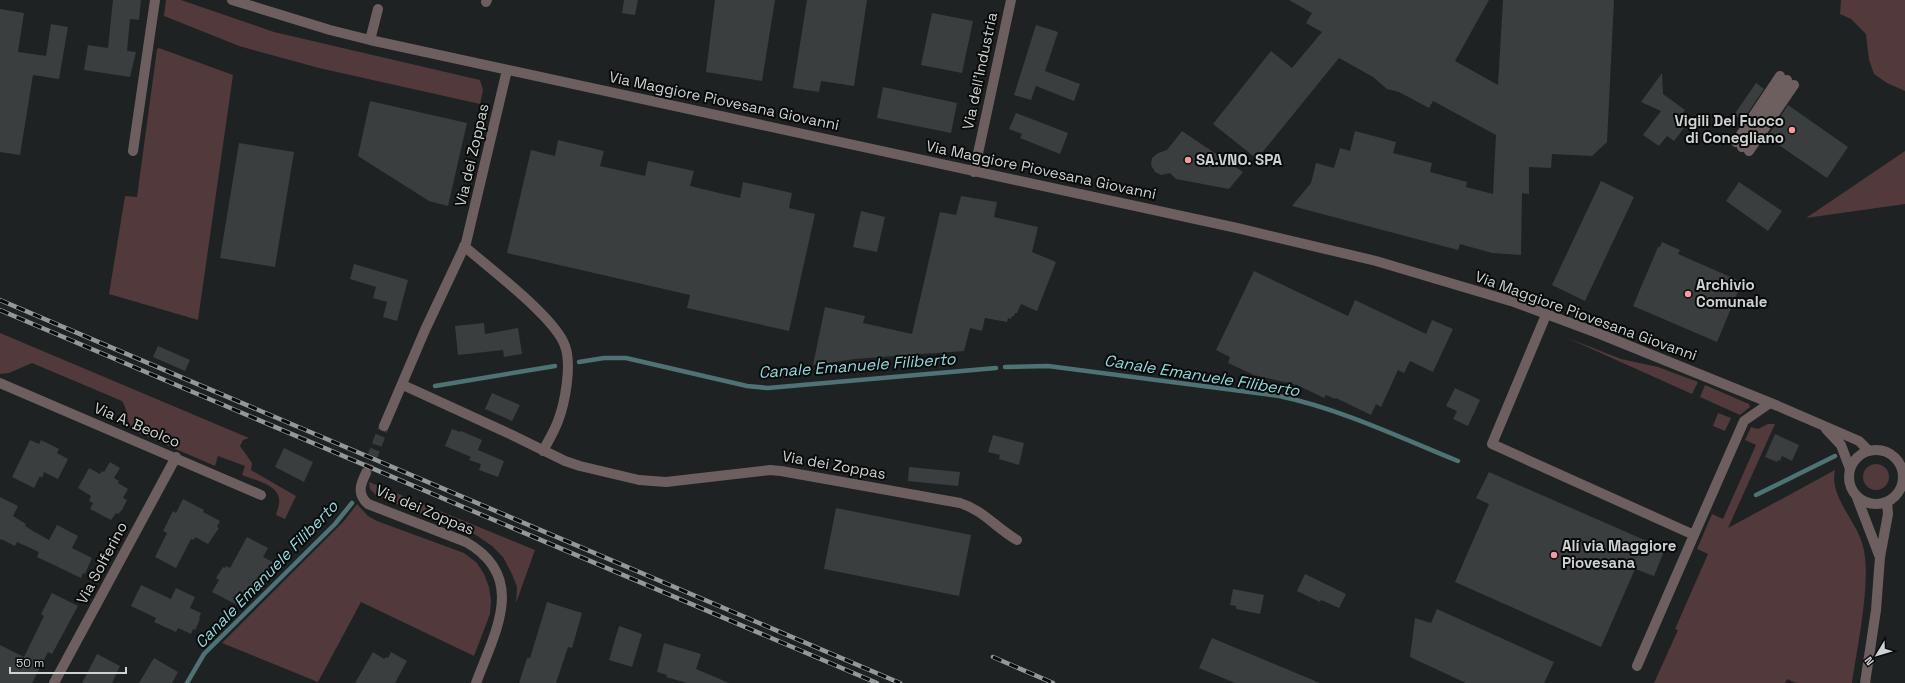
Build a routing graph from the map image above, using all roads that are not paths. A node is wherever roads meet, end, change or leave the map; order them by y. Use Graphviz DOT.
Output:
graph roads {
  1 [pos="155,0"];
  2 [pos="232,0"];
  3 [pos="1011,0"];
  4 [pos="378,9"];
  5 [pos="370,40"];
  6 [pos="507,70"];
  7 [pos="1787,80"];
  8 [pos="133,151"];
  9 [pos="974,172"];
  10 [pos="464,246"];
  11 [pos="1546,315"];
  12 [pos="0,383"];
  13 [pos="403,384"];
  14 [pos="1770,403"];
  15 [pos="384,426"];
  16 [pos="1825,428"];
  17 [pos="542,451"];
  18 [pos="1869,451"];
  19 [pos="176,457"];
  20 [pos="1850,469"];
  21 [pos="1903,469"];
  22 [pos="366,473"];
  23 [pos="1855,494"];
  24 [pos="1905,494"];
  25 [pos="262,495"];
  26 [pos="1891,499"];
  27 [pos="1694,535"];
  28 [pos="1017,540"];
  29 [pos="1880,557"];
  30 [pos="1637,666"];
  31 [pos="54,683"];
  32 [pos="476,683"];
  33 [pos="1865,683"];
  1 -- 8 [label="street"];
  2 -- 5 [label="street, Via Maggiore Piovesana Giovanni"];
  3 -- 9 [label="street, Via dell'Industria"];
  4 -- 5 [label="street"];
  5 -- 6 [label="street, Via Maggiore Piovesana Giovanni"];
  6 -- 9 [label="street, Via Maggiore Piovesana Giovanni"];
  6 -- 10 [label="street, Via dei Zoppas"];
  7 -- 7 [label="street"];
  9 -- 11 [label="street, Via Maggiore Piovesana Giovanni"];
  10 -- 13 [label="street, Via dei Zoppas"];
  10 -- 17 [label="street"];
  11 -- 14 [label="street, Via Maggiore Piovesana Giovanni"];
  11 -- 27 [label="street"];
  12 -- 19 [label="street, Via A. Beolco"];
  13 -- 15 [label="street, Via dei Zoppas"];
  13 -- 17 [label="street, Via dei Zoppas"];
  14 -- 16 [label="street, Via Maggiore Piovesana Giovanni"];
  14 -- 27 [label="street"];
  16 -- 18 [label="street, Via Maggiore Piovesana Giovanni"];
  16 -- 20 [label="street, Via Maggiore Piovesana Giovanni"];
  17 -- 28 [label="street, Via dei Zoppas"];
  18 -- 20 [label="street"];
  18 -- 21 [label="street"];
  19 -- 25 [label="street, Via A. Beolco"];
  19 -- 31 [label="street, Via Solferino"];
  20 -- 23 [label="street"];
  21 -- 26 [label="street"];
  22 -- 32 [label="street, Via dei Zoppas"];
  23 -- 26 [label="street"];
  23 -- 29 [label="street"];
  24 -- 26 [label="street"];
  26 -- 29 [label="street"];
  27 -- 30 [label="street"];
  29 -- 33 [label="street"];
}
